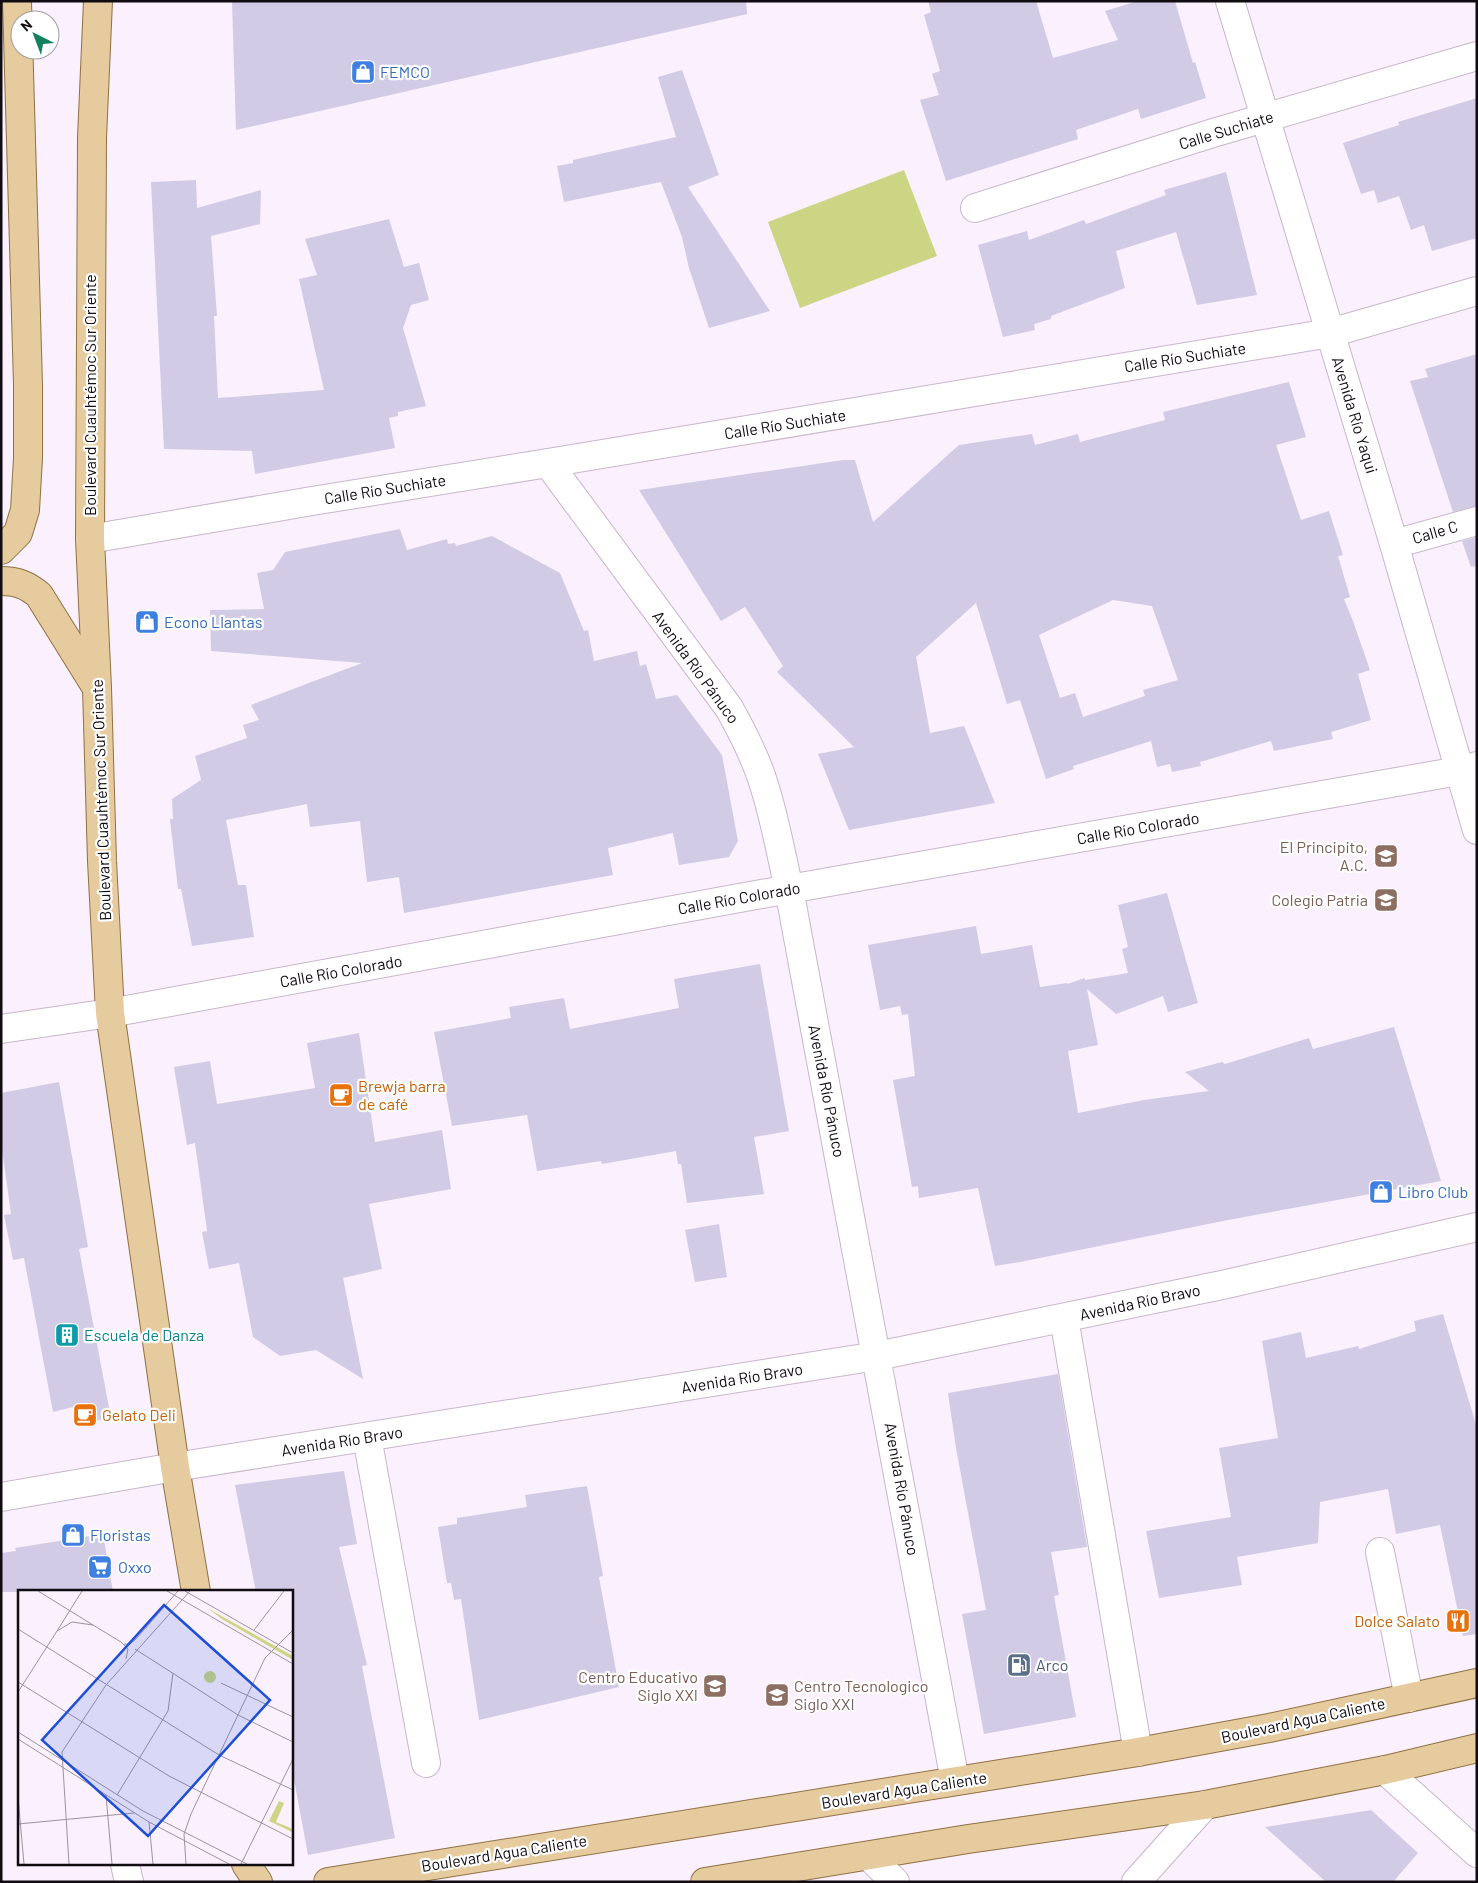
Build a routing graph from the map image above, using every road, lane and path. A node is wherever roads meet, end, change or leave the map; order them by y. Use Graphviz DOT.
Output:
graph roads {
  1 [pos="17,1"];
  2 [pos="98,1"];
  3 [pos="1230,1"];
  4 [pos="1477,56"];
  5 [pos="1266,118"];
  6 [pos="976,208"];
  7 [pos="1477,291"];
  8 [pos="1330,333"];
  9 [pos="548,463"];
  10 [pos="1477,520"];
  11 [pos="90,539"];
  12 [pos="1394,544"];
  13 [pos="1,550"];
  14 [pos="1,580"];
  15 [pos="97,688"];
  16 [pos="1468,769"];
  17 [pos="1477,830"];
  18 [pos="789,889"];
  19 [pos="110,1013"];
  20 [pos="1,1029"];
  21 [pos="1477,1227"];
  22 [pos="1064,1318"];
  23 [pos="877,1356"];
  24 [pos="367,1437"];
  25 [pos="175,1467"];
  26 [pos="1,1498"];
  27 [pos="1380,1552"];
  28 [pos="196,1590"];
  29 [pos="1477,1682"];
  30 [pos="1409,1698"];
  31 [pos="1477,1748"];
  32 [pos="1138,1752"];
  33 [pos="426,1763"];
  34 [pos="1385,1770"];
  35 [pos="955,1781"];
  36 [pos="1205,1805"];
  37 [pos="1477,1853"];
  38 [pos="869,1856"];
  39 [pos="125,1866"];
  40 [pos="247,1866"];
  41 [pos="129,1882"];
  42 [pos="258,1882"];
  43 [pos="328,1882"];
  44 [pos="704,1882"];
  45 [pos="895,1882"];
  46 [pos="1136,1882"];
  1 -- 13 [label="main road"];
  2 -- 11 [label="main road, Boulevard Cuauhtémoc Sur Oriente"];
  3 -- 5 [label="street, Avenida Río Yaqui"];
  4 -- 5 [label="street, Calle Suchiate"];
  5 -- 6 [label="street, Calle Suchiate"];
  5 -- 8 [label="street, Avenida Río Yaqui"];
  7 -- 8 [label="street, Calle Río Suchiate"];
  8 -- 9 [label="street, Calle Río Suchiate"];
  8 -- 12 [label="street, Avenida Río Yaqui"];
  9 -- 11 [label="street, Calle Río Suchiate"];
  9 -- 18 [label="street, Avenida Río Pánuco"];
  10 -- 12 [label="street, Calle C"];
  11 -- 15 [label="main road, Boulevard Cuauhtémoc Sur Oriente"];
  12 -- 16 [label="street, Avenida Río Yaqui"];
  14 -- 15 [label="main road"];
  15 -- 19 [label="main road, Boulevard Cuauhtémoc Sur Oriente"];
  16 -- 17 [label="street, Avenida Río Yaqui"];
  16 -- 18 [label="street, Calle Río Colorado"];
  18 -- 19 [label="street, Calle Río Colorado"];
  18 -- 23 [label="street, Avenida Río Pánuco"];
  19 -- 20 [label="street, Calle Río Colorado"];
  19 -- 25 [label="main road, Boulevard Cuauhtémoc Sur Oriente"];
  21 -- 22 [label="street, Avenida Río Bravo"];
  22 -- 23 [label="street, Avenida Río Bravo"];
  22 -- 32 [label="street"];
  23 -- 24 [label="street, Avenida Río Bravo"];
  23 -- 35 [label="street, Avenida Río Pánuco"];
  24 -- 25 [label="street, Avenida Río Bravo"];
  24 -- 33 [label="street"];
  25 -- 26 [label="street, Avenida Río Bravo"];
  25 -- 28 [label="main road, Boulevard Cuauhtémoc Sur Oriente"];
  27 -- 30 [label="street"];
  29 -- 30 [label="main road, Boulevard Agua Caliente"];
  30 -- 32 [label="main road, Boulevard Agua Caliente"];
  31 -- 34 [label="main road"];
  32 -- 35 [label="main road, Boulevard Agua Caliente"];
  34 -- 36 [label="main road"];
  34 -- 37 [label="street"];
  35 -- 43 [label="main road, Boulevard Agua Caliente"];
  36 -- 38 [label="main road"];
  36 -- 46 [label="street"];
  38 -- 44 [label="main road"];
  38 -- 45 [label="street"];
  39 -- 41 [label="street"];
  40 -- 42 [label="main road"];
}
